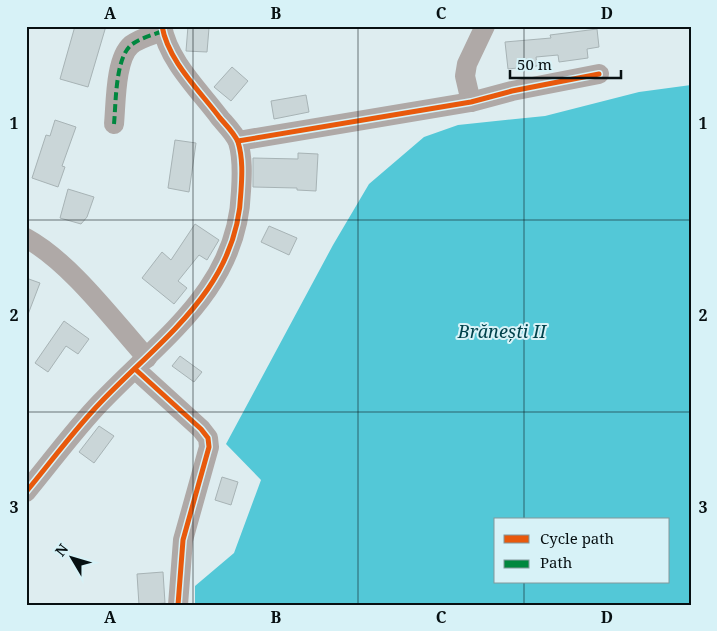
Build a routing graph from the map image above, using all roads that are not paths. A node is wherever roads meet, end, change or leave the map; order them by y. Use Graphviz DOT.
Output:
graph roads {
  1 [pos="485,26"];
  2 [pos="163,29"];
  3 [pos="599,74"];
  4 [pos="471,102"];
  5 [pos="114,124"];
  6 [pos="238,141"];
  7 [pos="26,238"];
  8 [pos="141,363"];
  9 [pos="26,492"];
  10 [pos="178,605"];
  1 -- 4 [label="street"];
  2 -- 5 [label="street"];
  2 -- 6 [label="street"];
  3 -- 4 [label="street"];
  4 -- 6 [label="street"];
  6 -- 8 [label="street"];
  7 -- 8 [label="street"];
  8 -- 9 [label="street"];
  8 -- 10 [label="street"];
}
